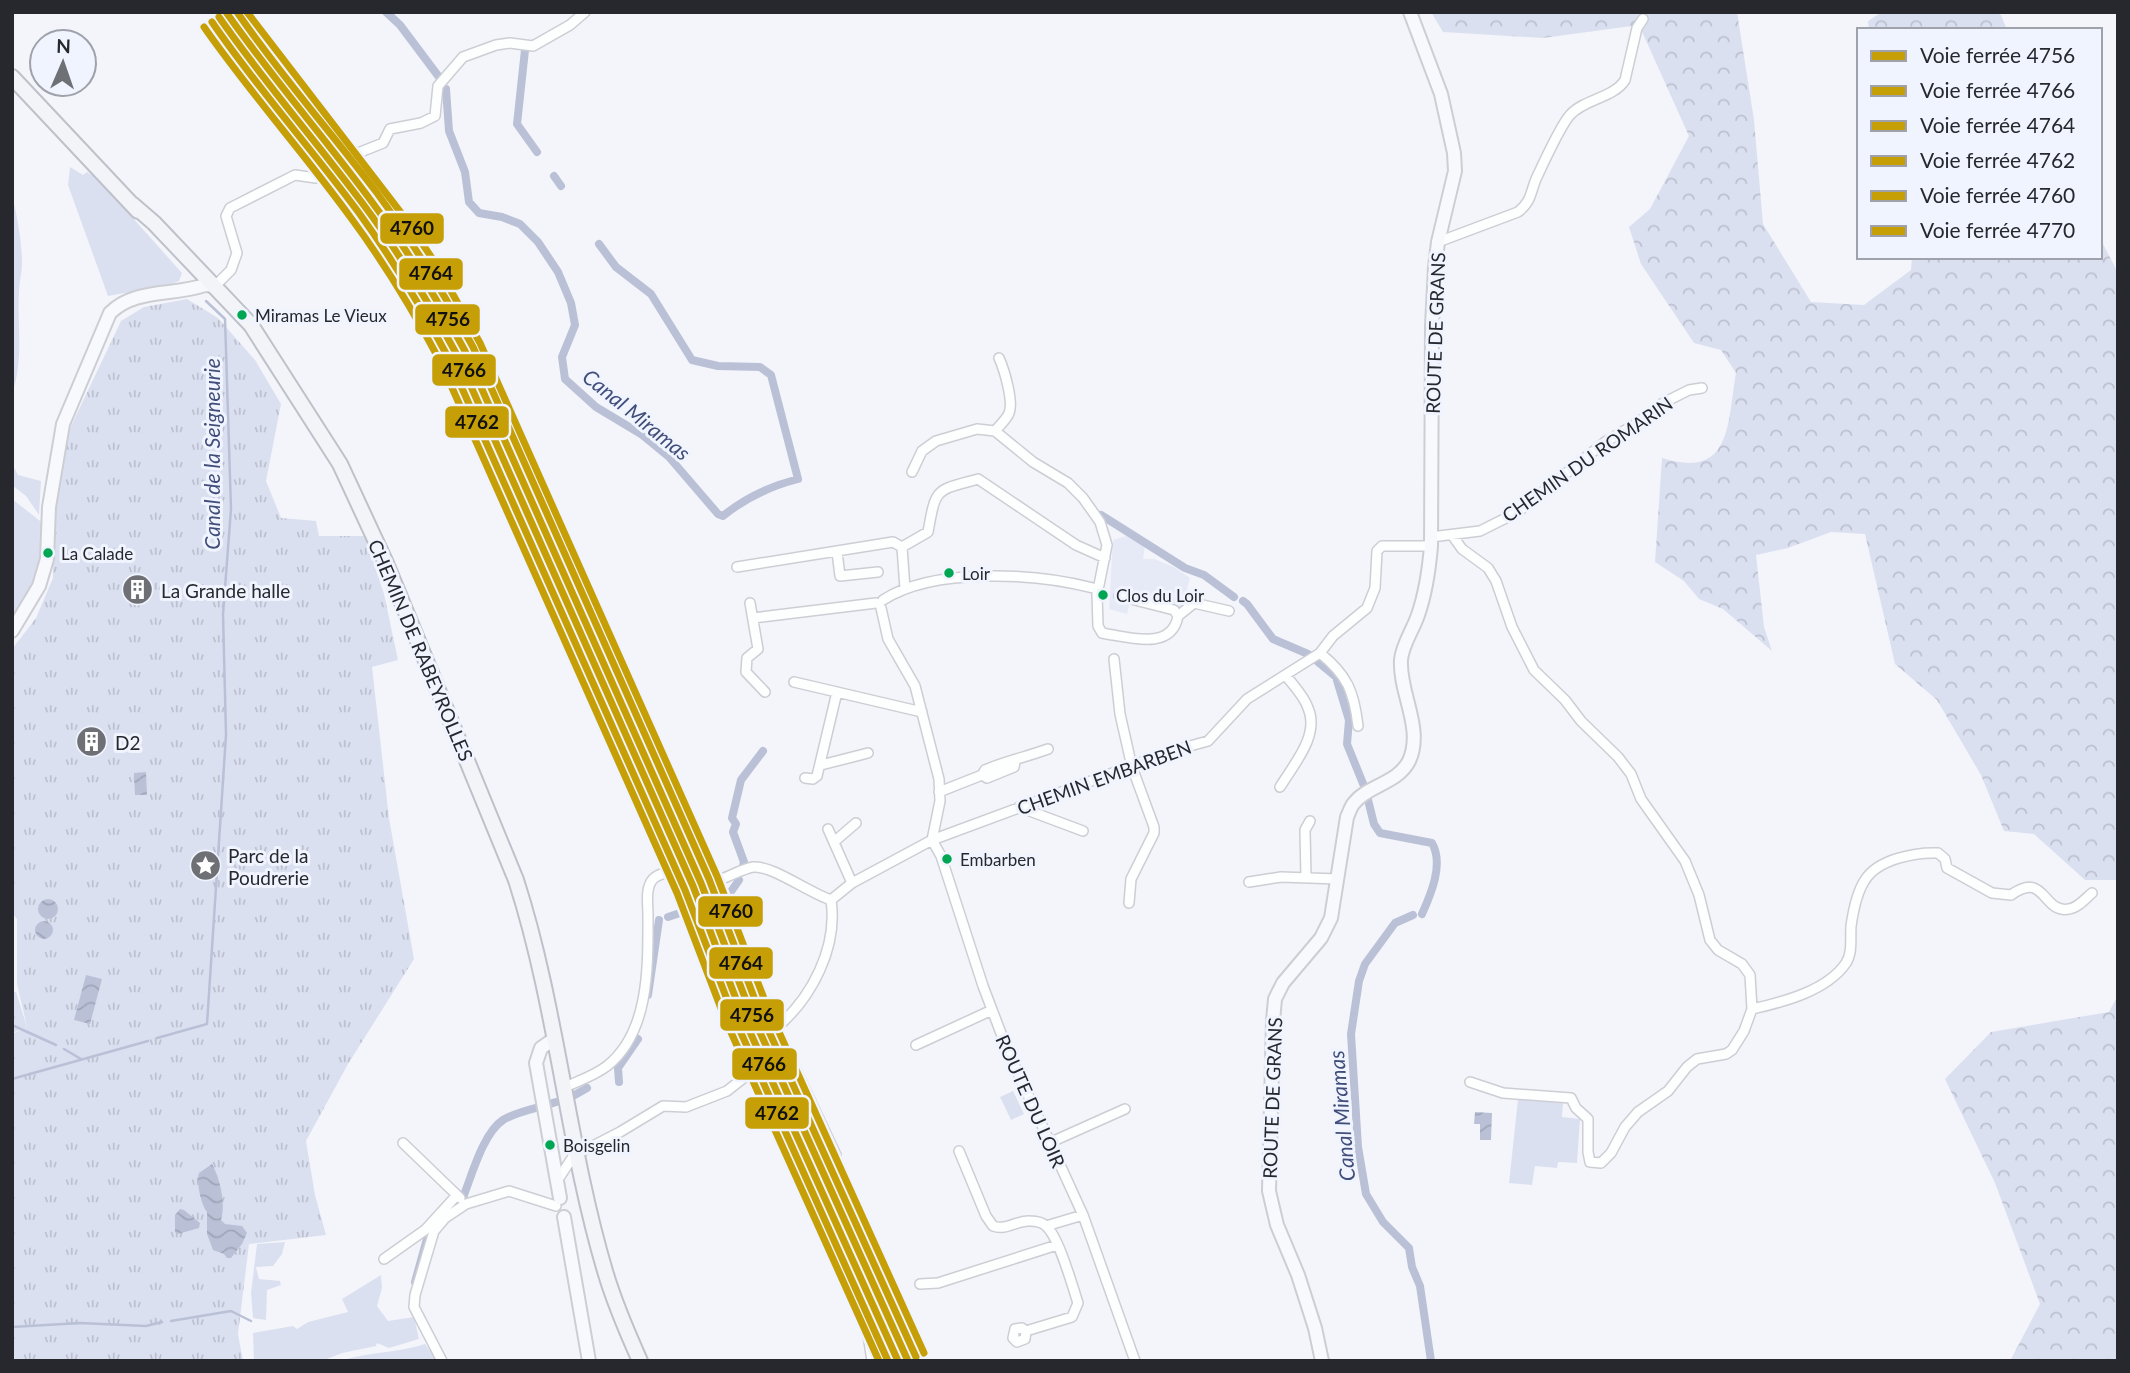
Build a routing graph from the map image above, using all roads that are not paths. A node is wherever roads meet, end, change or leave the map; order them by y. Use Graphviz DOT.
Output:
graph roads {
  1 [pos="584,12"];
  2 [pos="1410,12"];
  3 [pos="1643,19"];
  4 [pos="12,77"];
  5 [pos="348,157"];
  6 [pos="334,166"];
  7 [pos="132,204"];
  8 [pos="1438,242"];
  9 [pos="209,287"];
  10 [pos="271,356"];
  11 [pos="999,358"];
  12 [pos="1702,388"];
  13 [pos="995,431"];
  14 [pos="912,472"];
  15 [pos="1452,536"];
  16 [pos="1431,542"];
  17 [pos="902,547"];
  18 [pos="837,552"];
  19 [pos="1105,558"];
  20 [pos="737,567"];
  21 [pos="877,572"];
  22 [pos="905,589"];
  23 [pos="1096,589"];
  24 [pos="1119,596"];
  25 [pos="750,603"];
  26 [pos="880,604"];
  27 [pos="1229,611"];
  28 [pos="1178,616"];
  29 [pos="753,618"];
  30 [pos="12,631"];
  31 [pos="1320,653"];
  32 [pos="1114,659"];
  33 [pos="1286,676"];
  34 [pos="794,681"];
  35 [pos="765,692"];
  36 [pos="837,692"];
  37 [pos="922,712"];
  38 [pos="1358,726"];
  39 [pos="1048,748"];
  40 [pos="868,753"];
  41 [pos="821,765"];
  42 [pos="1132,767"];
  43 [pos="805,778"];
  44 [pos="1280,787"];
  45 [pos="939,792"];
  46 [pos="1019,807"];
  47 [pos="1310,821"];
  48 [pos="856,823"];
  49 [pos="828,830"];
  50 [pos="1083,831"];
  51 [pos="932,840"];
  52 [pos="835,841"];
  53 [pos="699,864"];
  54 [pos="684,869"];
  55 [pos="715,876"];
  56 [pos="1306,878"];
  57 [pos="1338,879"];
  58 [pos="1249,882"];
  59 [pos="852,883"];
  60 [pos="2092,893"];
  61 [pos="831,900"];
  62 [pos="1129,904"];
  63 [pos="738,938"];
  64 [pos="1752,1009"];
  65 [pos="992,1010"];
  66 [pos="776,1028"];
  67 [pos="554,1039"];
  68 [pos="916,1045"];
  69 [pos="760,1065"];
  70 [pos="1470,1082"];
  71 [pos="564,1088"];
  72 [pos="1125,1109"];
  73 [pos="403,1143"];
  74 [pos="1049,1143"];
  75 [pos="959,1151"];
  76 [pos="577,1152"];
  77 [pos="836,1155"];
  78 [pos="557,1181"];
  79 [pos="457,1195"];
  80 [pos="558,1202"];
  81 [pos="467,1204"];
  82 [pos="1083,1215"];
  83 [pos="1046,1226"];
  84 [pos="1057,1245"];
  85 [pos="384,1259"];
  86 [pos="920,1284"];
  87 [pos="1026,1331"];
  88 [pos="442,1361"];
  89 [pos="589,1361"];
  90 [pos="640,1361"];
  91 [pos="872,1361"];
  92 [pos="1135,1361"];
  93 [pos="1322,1361"];
  1 -- 5 [label="street"];
  2 -- 8 [label="street, ROUTE DE GRANS"];
  3 -- 8 [label="street"];
  4 -- 7 [label="main road, CHEMIN DE RABEYROLLES"];
  6 -- 9 [label="street"];
  7 -- 9 [label="main road, CHEMIN DE RABEYROLLES"];
  7 -- 9 [label="main road, CHEMIN DE RABEYROLLES"];
  8 -- 16 [label="street, ROUTE DE GRANS"];
  9 -- 10 [label="main road, CHEMIN DE RABEYROLLES"];
  9 -- 10 [label="main road, CHEMIN DE RABEYROLLES"];
  9 -- 30 [label="street"];
  10 -- 67 [label="main road, CHEMIN DE RABEYROLLES"];
  11 -- 13 [label="street"];
  12 -- 15 [label="street, CHEMIN DU ROMARIN"];
  13 -- 14 [label="street"];
  13 -- 19 [label="street"];
  15 -- 16 [label="street, CHEMIN DU ROMARIN"];
  15 -- 64 [label="street"];
  16 -- 31 [label="street, CHEMIN EMBARBEN"];
  16 -- 57 [label="street, ROUTE DE GRANS"];
  17 -- 18 [label="street"];
  17 -- 19 [label="street"];
  17 -- 22 [label="street"];
  18 -- 20 [label="street"];
  18 -- 21 [label="street"];
  19 -- 23 [label="street"];
  22 -- 23 [label="street"];
  22 -- 26 [label="street"];
  23 -- 28 [label="street"];
  24 -- 28 [label="street"];
  25 -- 29 [label="street"];
  26 -- 29 [label="street"];
  26 -- 37 [label="street"];
  27 -- 28 [label="street"];
  29 -- 35 [label="street"];
  31 -- 33 [label="street, CHEMIN EMBARBEN"];
  31 -- 38 [label="street"];
  32 -- 42 [label="street"];
  33 -- 42 [label="street, CHEMIN EMBARBEN"];
  33 -- 44 [label="street"];
  34 -- 36 [label="street"];
  36 -- 37 [label="street"];
  36 -- 41 [label="street"];
  37 -- 45 [label="street"];
  39 -- 45 [label="street"];
  40 -- 41 [label="street"];
  41 -- 43 [label="street"];
  42 -- 46 [label="street, CHEMIN EMBARBEN"];
  42 -- 62 [label="street"];
  45 -- 51 [label="street"];
  46 -- 50 [label="street"];
  46 -- 51 [label="street, CHEMIN EMBARBEN"];
  47 -- 56 [label="street"];
  48 -- 52 [label="street"];
  49 -- 52 [label="street"];
  51 -- 59 [label="street, CHEMIN EMBARBEN"];
  51 -- 65 [label="street, ROUTE DU LOIR"];
  52 -- 59 [label="street"];
  53 -- 55 [label="street"];
  54 -- 71 [label="street"];
  55 -- 61 [label="street"];
  55 -- 63 [label="street"];
  56 -- 57 [label="street"];
  56 -- 58 [label="street"];
  57 -- 93 [label="street, ROUTE DE GRANS"];
  59 -- 61 [label="street, CHEMIN EMBARBEN"];
  60 -- 64 [label="street"];
  61 -- 66 [label="street"];
  63 -- 66 [label="street"];
  63 -- 69 [label="street"];
  64 -- 70 [label="street"];
  65 -- 68 [label="street"];
  65 -- 74 [label="street, ROUTE DU LOIR"];
  66 -- 77 [label="street"];
  67 -- 71 [label="main road, CHEMIN DE RABEYROLLES"];
  67 -- 78 [label="street"];
  69 -- 76 [label="street"];
  69 -- 91 [label="street"];
  71 -- 76 [label="main road, CHEMIN DE RABEYROLLES"];
  72 -- 74 [label="street"];
  73 -- 79 [label="street"];
  74 -- 82 [label="street, ROUTE DU LOIR"];
  75 -- 83 [label="street"];
  76 -- 78 [label="street"];
  76 -- 90 [label="main road, CHEMIN DE RABEYROLLES"];
  78 -- 80 [label="street"];
  79 -- 81 [label="street"];
  79 -- 85 [label="street"];
  80 -- 81 [label="street"];
  80 -- 89 [label="street"];
  81 -- 88 [label="street"];
  82 -- 83 [label="street"];
  82 -- 92 [label="street, ROUTE DU LOIR"];
  83 -- 84 [label="street"];
  84 -- 86 [label="street"];
  84 -- 87 [label="street"];
}
